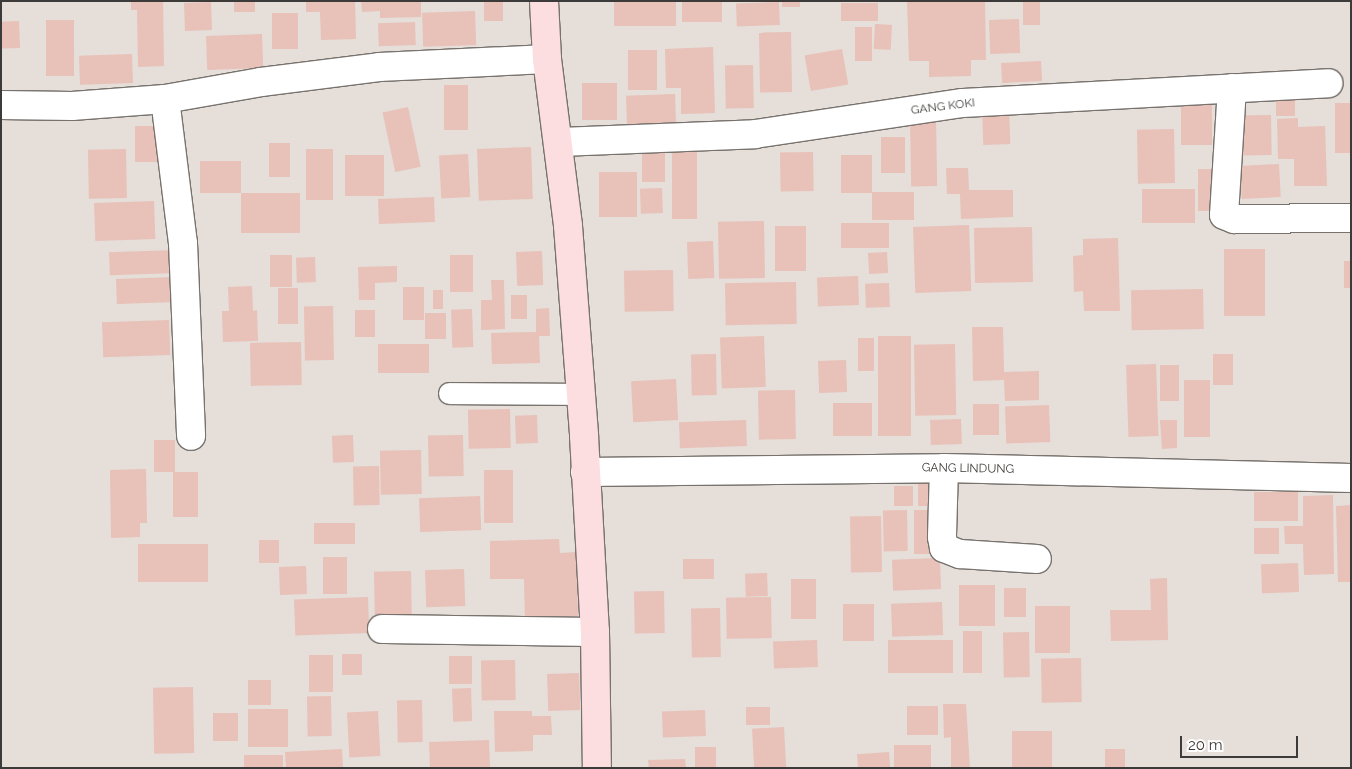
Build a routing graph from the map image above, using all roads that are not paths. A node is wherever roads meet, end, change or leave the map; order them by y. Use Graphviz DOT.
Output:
graph roads {
  1 [pos="544,1"];
  2 [pos="547,60"];
  3 [pos="1328,83"];
  4 [pos="1232,88"];
  5 [pos="165,99"];
  6 [pos="1,105"];
  7 [pos="560,142"];
  8 [pos="1351,218"];
  9 [pos="449,393"];
  10 [pos="580,394"];
  11 [pos="191,436"];
  12 [pos="944,468"];
  13 [pos="585,472"];
  14 [pos="1351,478"];
  15 [pos="1037,559"];
  16 [pos="382,629"];
  17 [pos="595,632"];
  18 [pos="597,768"];
  1 -- 2 [label="street"];
  2 -- 5 [label="street"];
  2 -- 7 [label="street"];
  3 -- 4 [label="street, GANG KOKI"];
  4 -- 7 [label="street, GANG KOKI"];
  4 -- 8 [label="street"];
  5 -- 6 [label="street"];
  5 -- 11 [label="street"];
  7 -- 10 [label="street"];
  9 -- 10 [label="lane"];
  10 -- 13 [label="street"];
  12 -- 13 [label="street, GANG LINDUNG"];
  12 -- 14 [label="street, GANG LINDUNG"];
  12 -- 15 [label="street"];
  13 -- 17 [label="street"];
  16 -- 17 [label="street"];
  17 -- 18 [label="street"];
}
